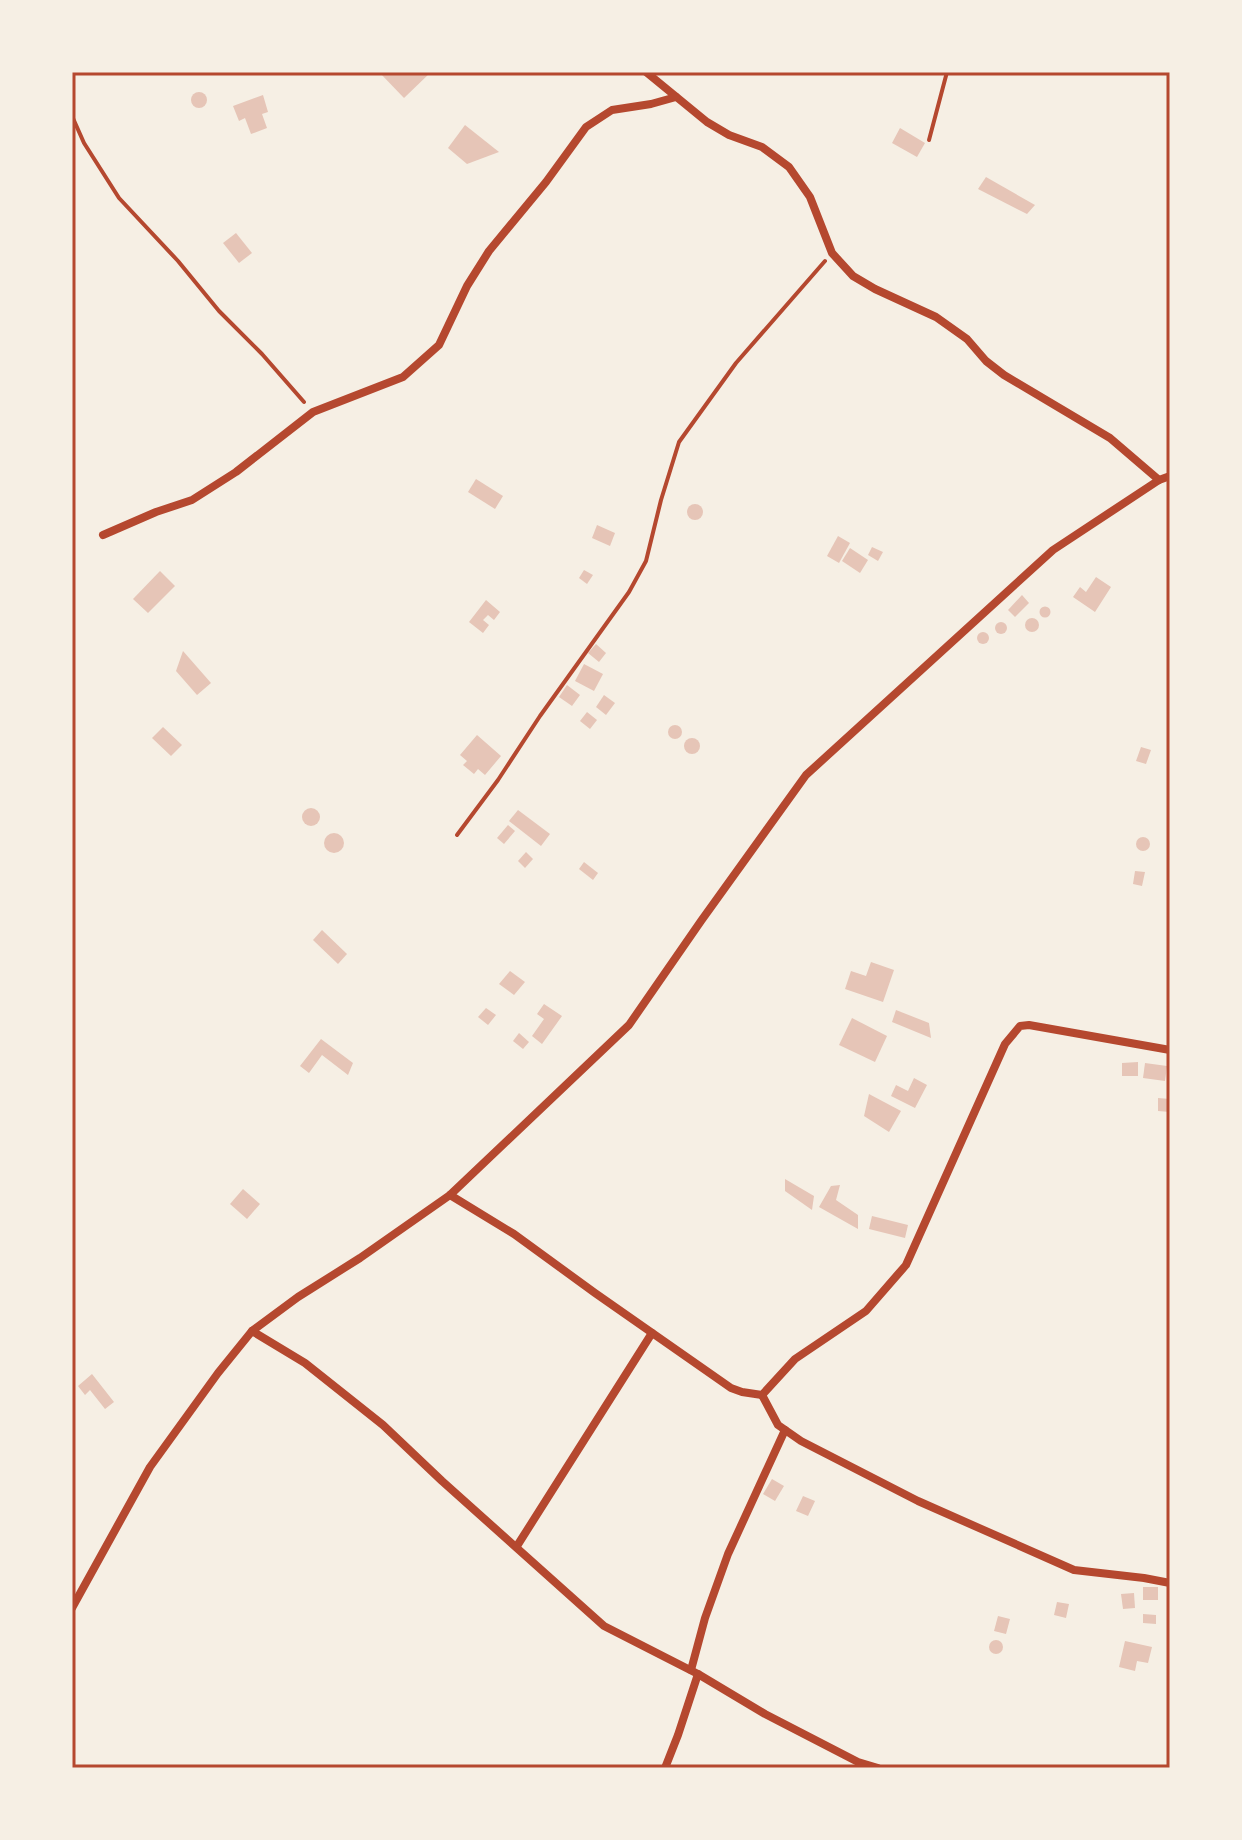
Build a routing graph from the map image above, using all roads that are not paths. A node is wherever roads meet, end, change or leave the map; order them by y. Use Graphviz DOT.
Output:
graph roads {
  1 [pos="646,72"];
  2 [pos="947,72"];
  3 [pos="676,97"];
  4 [pos="929,140"];
  5 [pos="1170,476"];
  6 [pos="1159,480"];
  7 [pos="103,535"];
  8 [pos="1170,1050"];
  9 [pos="450,1195"];
  10 [pos="252,1331"];
  11 [pos="652,1333"];
  12 [pos="762,1395"];
  13 [pos="785,1430"];
  14 [pos="517,1546"];
  15 [pos="1170,1583"];
  16 [pos="72,1608"];
  17 [pos="694,1672"];
  18 [pos="665,1768"];
  19 [pos="878,1768"];
  1 -- 3 [label="street"];
  2 -- 4 [label="lane"];
  3 -- 6 [label="street"];
  3 -- 7 [label="street"];
  5 -- 6 [label="street"];
  6 -- 9 [label="street"];
  8 -- 12 [label="street"];
  9 -- 10 [label="street"];
  9 -- 11 [label="street"];
  10 -- 14 [label="street"];
  10 -- 16 [label="street"];
  11 -- 12 [label="street"];
  11 -- 14 [label="street"];
  12 -- 13 [label="street"];
  13 -- 15 [label="street"];
  13 -- 17 [label="street"];
  14 -- 17 [label="street"];
  17 -- 18 [label="street"];
  17 -- 19 [label="street"];
}
